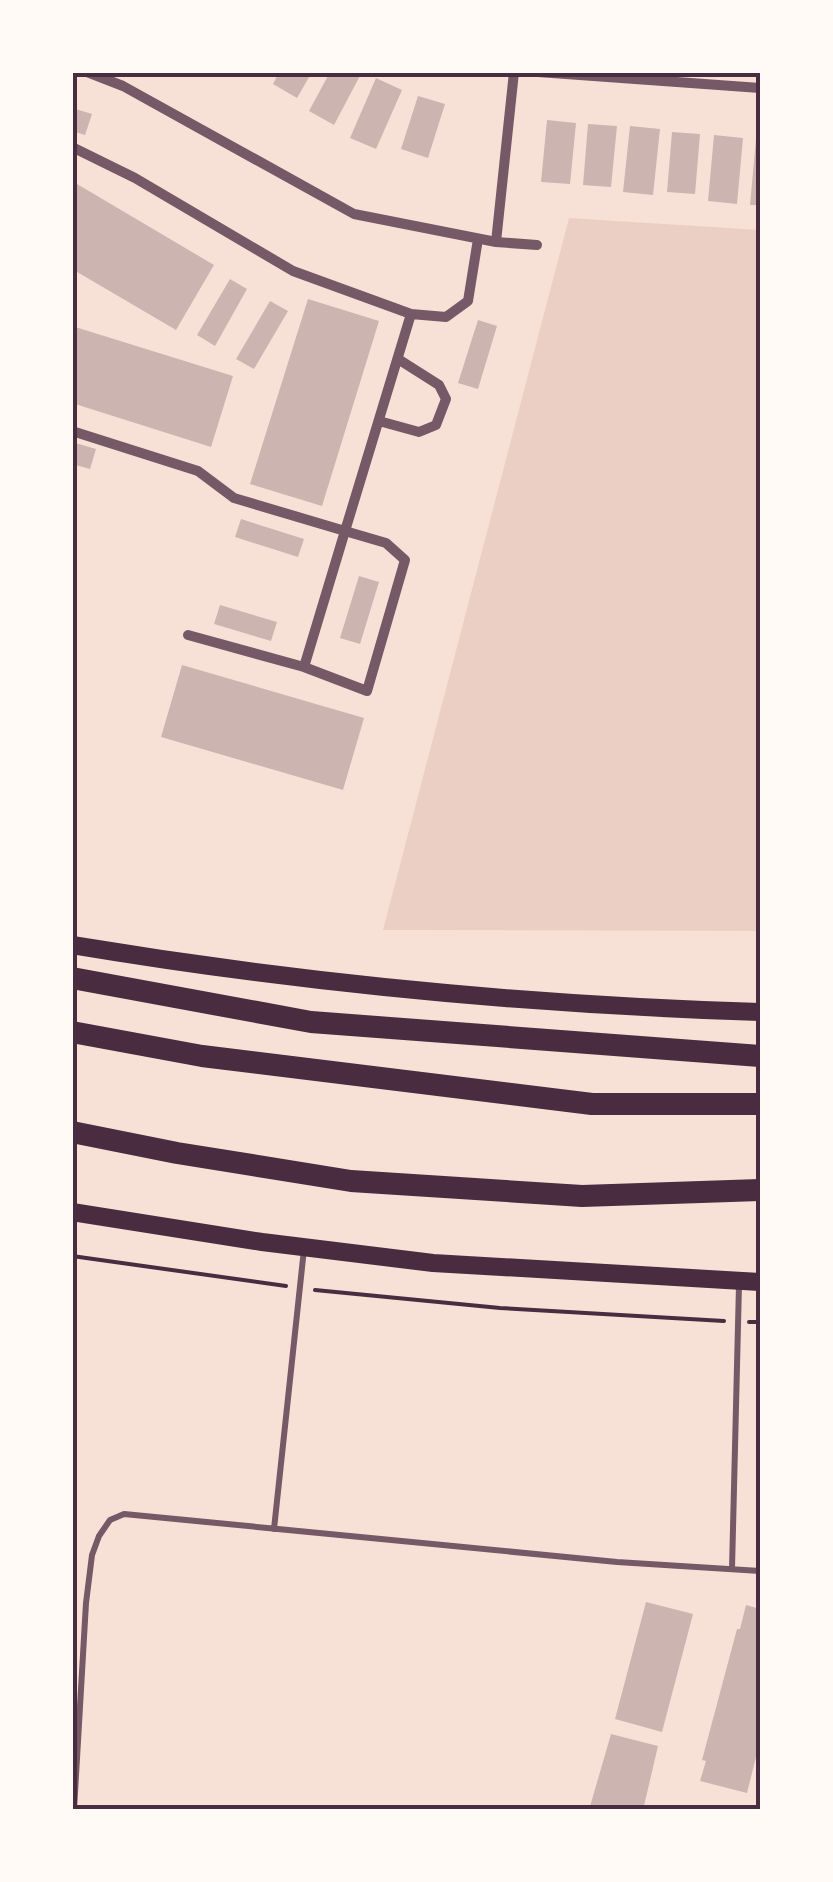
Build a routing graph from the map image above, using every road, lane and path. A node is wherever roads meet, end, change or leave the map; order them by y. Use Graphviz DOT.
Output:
graph roads {
  1 [pos="87,72"];
  2 [pos="514,72"];
  3 [pos="538,72"];
  4 [pos="760,88"];
  5 [pos="72,147"];
  6 [pos="478,239"];
  7 [pos="496,242"];
  8 [pos="537,245"];
  9 [pos="411,314"];
  10 [pos="398,359"];
  11 [pos="378,421"];
  12 [pos="72,431"];
  13 [pos="345,531"];
  14 [pos="188,635"];
  15 [pos="304,667"];
  16 [pos="72,945"];
  17 [pos="72,978"];
  18 [pos="760,1012"];
  19 [pos="72,1032"];
  20 [pos="760,1056"];
  21 [pos="760,1104"];
  22 [pos="72,1132"];
  23 [pos="760,1190"];
  24 [pos="72,1212"];
  25 [pos="304,1248"];
  26 [pos="72,1256"];
  27 [pos="738,1281"];
  28 [pos="760,1282"];
  29 [pos="282,1286"];
  30 [pos="314,1290"];
  31 [pos="716,1321"];
  32 [pos="751,1322"];
  33 [pos="760,1322"];
  34 [pos="274,1529"];
  35 [pos="732,1569"];
  36 [pos="760,1572"];
  37 [pos="72,1602"];
  38 [pos="86,1603"];
  39 [pos="74,1810"];
  1 -- 6 [label="street"];
  2 -- 7 [label="street"];
  3 -- 4 [label="street"];
  5 -- 9 [label="street"];
  6 -- 7 [label="street"];
  6 -- 9 [label="street"];
  7 -- 8 [label="street"];
  9 -- 10 [label="street"];
  10 -- 11 [label="street"];
  10 -- 11 [label="street"];
  11 -- 13 [label="street"];
  12 -- 13 [label="street"];
  13 -- 15 [label="street"];
  13 -- 15 [label="street"];
  14 -- 15 [label="street"];
  16 -- 18 [label="main road"];
  17 -- 20 [label="highway"];
  19 -- 21 [label="highway"];
  22 -- 23 [label="highway"];
  24 -- 25 [label="main road"];
  25 -- 27 [label="main road"];
  25 -- 34 [label="lane"];
  26 -- 29 [label="path"];
  27 -- 28 [label="main road"];
  27 -- 35 [label="lane"];
  30 -- 31 [label="path"];
  32 -- 33 [label="path"];
  34 -- 35 [label="lane"];
  34 -- 38 [label="lane"];
  35 -- 36 [label="lane"];
  37 -- 38 [label="lane"];
  38 -- 39 [label="lane"];
}
